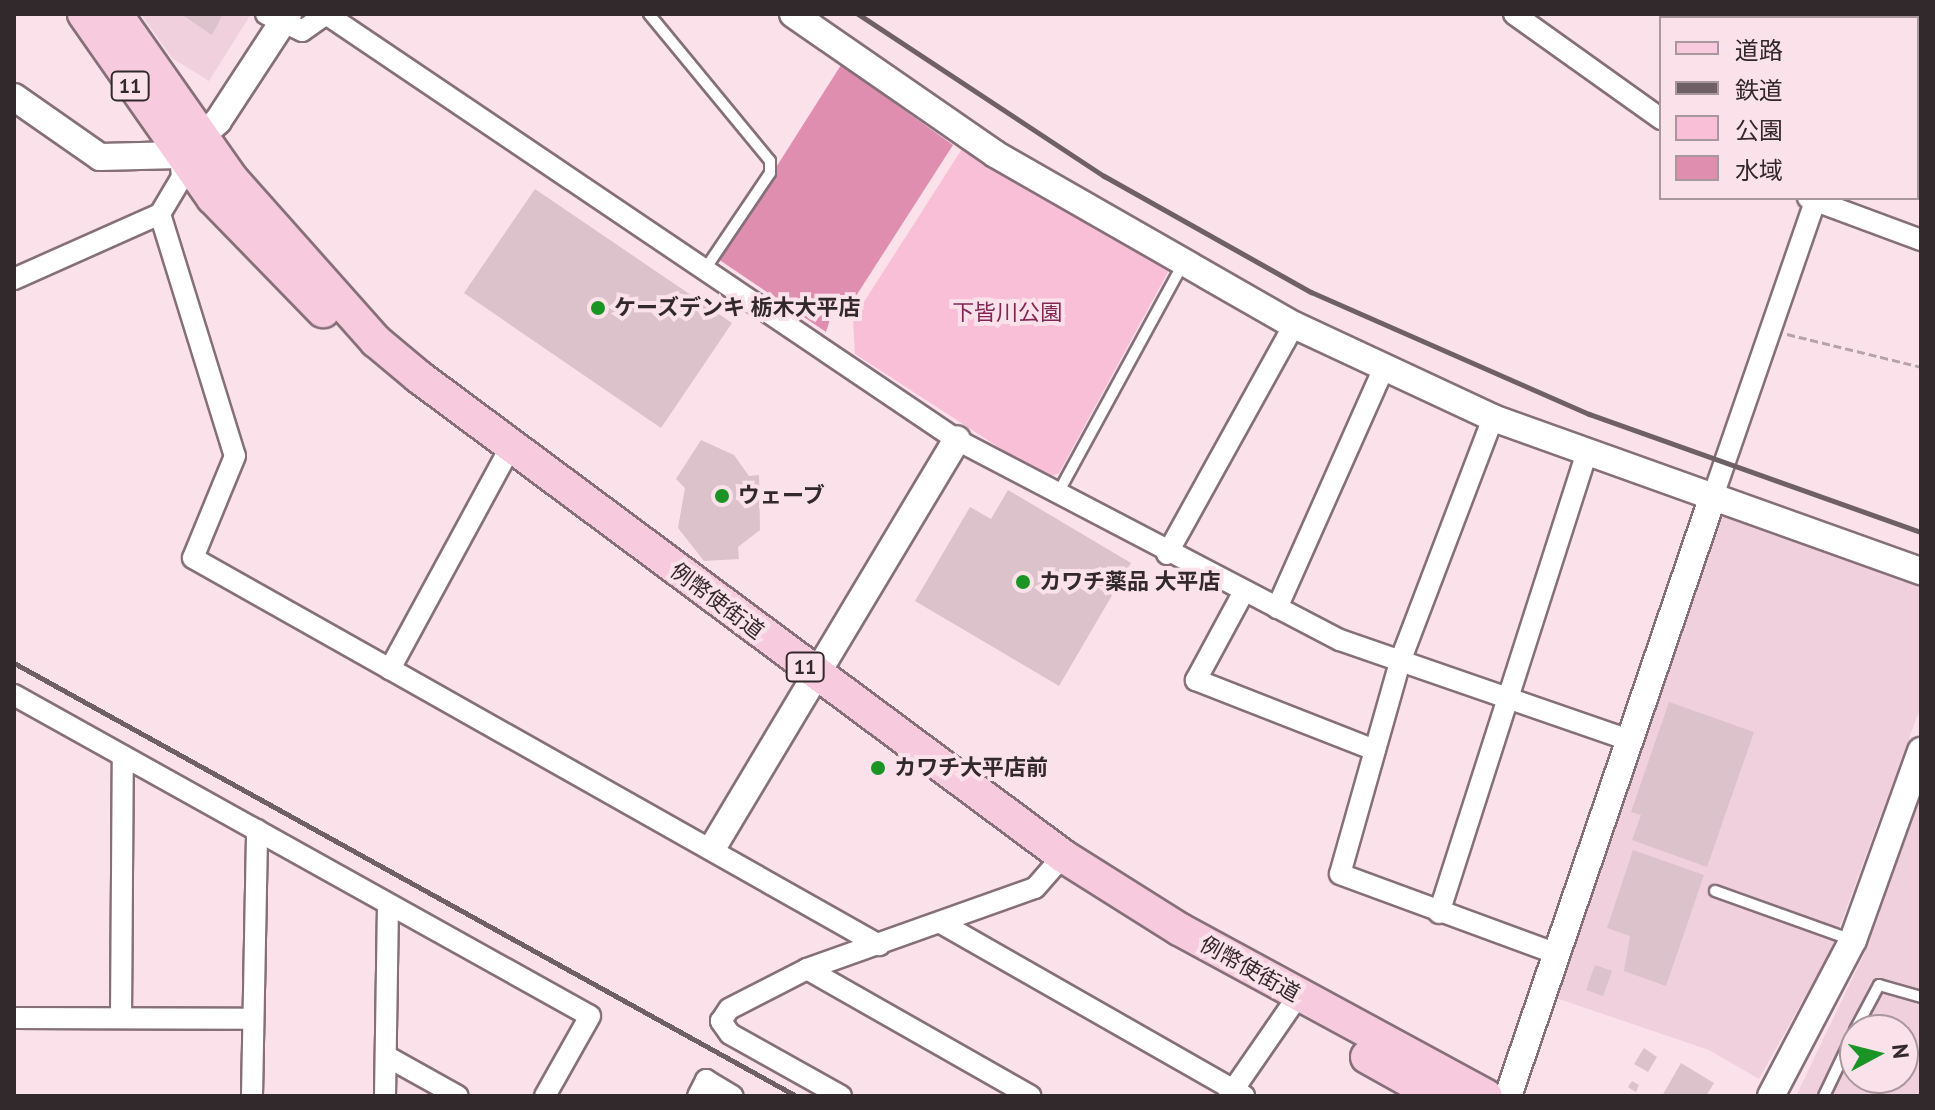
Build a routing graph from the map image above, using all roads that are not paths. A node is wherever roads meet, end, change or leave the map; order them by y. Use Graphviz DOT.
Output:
graph roads {
  1 [pos="84,14"];
  2 [pos="116,14"];
  3 [pos="326,14"];
  4 [pos="649,14"];
  5 [pos="793,14"];
  6 [pos="1514,14"];
  7 [pos="272,17"];
  8 [pos="14,97"];
  9 [pos="1659,118"];
  10 [pos="191,146"];
  11 [pos="1811,200"];
  12 [pos="160,214"];
  13 [pos="1921,240"];
  14 [pos="1184,263"];
  15 [pos="704,271"];
  16 [pos="14,279"];
  17 [pos="1294,325"];
  18 [pos="1384,368"];
  19 [pos="1493,418"];
  20 [pos="957,440"];
  21 [pos="1586,454"];
  22 [pos="506,456"];
  23 [pos="1057,495"];
  24 [pos="1712,499"];
  25 [pos="1167,554"];
  26 [pos="1921,571"];
  27 [pos="1242,595"];
  28 [pos="1277,608"];
  29 [pos="1400,662"];
  30 [pos="390,669"];
  31 [pos="810,684"];
  32 [pos="14,695"];
  33 [pos="1504,700"];
  34 [pos="1631,741"];
  35 [pos="1375,750"];
  36 [pos="1921,751"];
  37 [pos="123,756"];
  38 [pos="257,830"];
  39 [pos="713,847"];
  40 [pos="1057,864"];
  41 [pos="1715,891"];
  42 [pos="388,905"];
  43 [pos="1439,913"];
  44 [pos="941,923"];
  45 [pos="1853,940"];
  46 [pos="879,945"];
  47 [pos="1555,953"];
  48 [pos="807,969"];
  49 [pos="1921,997"];
  50 [pos="1293,1004"];
  51 [pos="1864,1014"];
  52 [pos="14,1018"];
  53 [pos="121,1018"];
  54 [pos="253,1019"];
  55 [pos="386,1056"];
  56 [pos="1839,1064"];
  57 [pos="1236,1094"];
  58 [pos="252,1096"];
  59 [pos="385,1096"];
  60 [pos="458,1096"];
  61 [pos="545,1096"];
  62 [pos="698,1096"];
  63 [pos="733,1096"];
  64 [pos="841,1096"];
  65 [pos="1031,1096"];
  66 [pos="1437,1096"];
  67 [pos="1486,1096"];
  68 [pos="1508,1096"];
  69 [pos="1771,1096"];
  70 [pos="1824,1096"];
  1 -- 10 [label="main road, 11"];
  2 -- 10 [label="main road, 11"];
  3 -- 7 [label="street"];
  3 -- 15 [label="street"];
  4 -- 15 [label="lane"];
  5 -- 14 [label="street"];
  6 -- 9 [label="street"];
  7 -- 10 [label="street"];
  8 -- 10 [label="street"];
  10 -- 12 [label="street"];
  10 -- 22 [label="main road, 例幣使街道 / 11"];
  11 -- 13 [label="street"];
  11 -- 24 [label="street"];
  12 -- 16 [label="street"];
  12 -- 30 [label="street"];
  14 -- 17 [label="street"];
  14 -- 23 [label="lane"];
  15 -- 20 [label="street"];
  17 -- 18 [label="street"];
  17 -- 25 [label="street"];
  18 -- 19 [label="street"];
  18 -- 28 [label="street"];
  19 -- 21 [label="street"];
  19 -- 29 [label="street"];
  20 -- 23 [label="street"];
  20 -- 31 [label="street"];
  21 -- 24 [label="street"];
  21 -- 33 [label="street"];
  22 -- 30 [label="street"];
  22 -- 31 [label="main road, 例幣使街道 / 11"];
  23 -- 25 [label="street"];
  24 -- 26 [label="street"];
  24 -- 34 [label="street"];
  25 -- 27 [label="street"];
  27 -- 28 [label="street"];
  27 -- 35 [label="street"];
  28 -- 29 [label="street"];
  29 -- 33 [label="street"];
  29 -- 35 [label="street"];
  30 -- 39 [label="street"];
  31 -- 39 [label="street"];
  31 -- 40 [label="main road, 例幣使街道 / 11"];
  32 -- 37 [label="street"];
  33 -- 34 [label="street"];
  33 -- 43 [label="street"];
  34 -- 47 [label="street"];
  35 -- 43 [label="street"];
  36 -- 45 [label="street"];
  37 -- 38 [label="street"];
  37 -- 53 [label="street"];
  38 -- 42 [label="street"];
  38 -- 54 [label="street"];
  39 -- 46 [label="street"];
  40 -- 44 [label="street"];
  40 -- 50 [label="main road, 例幣使街道 / 11"];
  41 -- 45 [label="lane"];
  42 -- 55 [label="street"];
  42 -- 61 [label="street"];
  43 -- 47 [label="street"];
  44 -- 46 [label="street"];
  44 -- 57 [label="street"];
  45 -- 69 [label="street"];
  46 -- 48 [label="street"];
  47 -- 68 [label="street"];
  48 -- 64 [label="street"];
  48 -- 65 [label="street"];
  49 -- 51 [label="lane"];
  50 -- 57 [label="street"];
  50 -- 66 [label="main road, 例幣使街道 / 11"];
  50 -- 67 [label="main road, 例幣使街道 / 11"];
  52 -- 53 [label="street"];
  53 -- 54 [label="street"];
  54 -- 58 [label="street"];
  55 -- 59 [label="street"];
  55 -- 60 [label="street"];
  56 -- 70 [label="lane"];
  62 -- 63 [label="street"];
}
